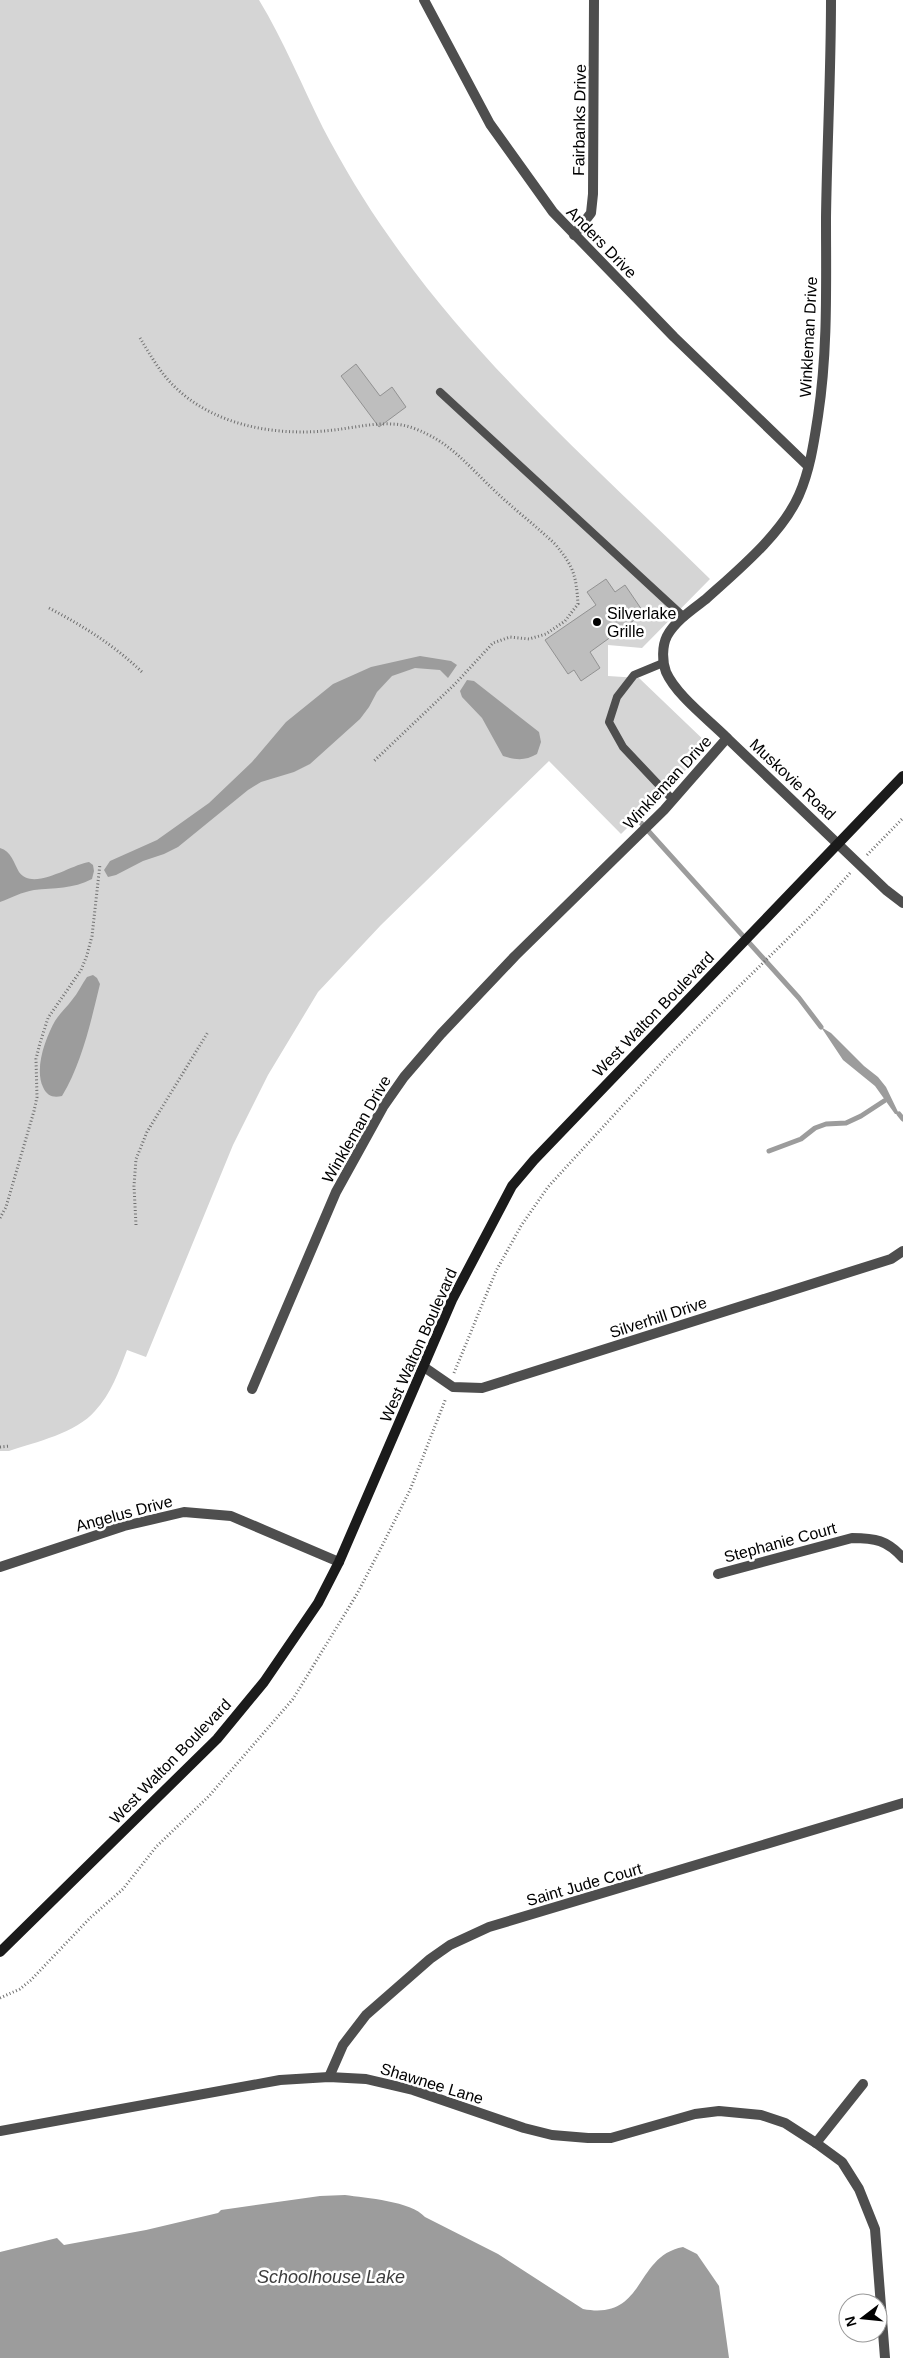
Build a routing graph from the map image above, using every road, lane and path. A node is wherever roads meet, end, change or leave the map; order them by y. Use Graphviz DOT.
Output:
graph roads {
  1 [pos="424,0"];
  2 [pos="594,0"];
  3 [pos="831,0"];
  4 [pos="574,235"];
  5 [pos="140,338"];
  6 [pos="440,392"];
  7 [pos="808,466"];
  8 [pos="49,608"];
  9 [pos="684,617"];
  10 [pos="663,663"];
  11 [pos="142,672"];
  12 [pos="728,738"];
  13 [pos="374,761"];
  14 [pos="903,776"];
  15 [pos="673,800"];
  16 [pos="903,818"];
  17 [pos="839,843"];
  18 [pos="860,863"];
  19 [pos="100,864"];
  20 [pos="903,903"];
  21 [pos="208,1032"];
  22 [pos="0,1218"];
  23 [pos="136,1225"];
  24 [pos="903,1252"];
  25 [pos="424,1367"];
  26 [pos="450,1385"];
  27 [pos="252,1389"];
  28 [pos="10,1446"];
  29 [pos="0,1447"];
  30 [pos="903,1558"];
  31 [pos="339,1562"];
  32 [pos="0,1567"];
  33 [pos="718,1574"];
  34 [pos="903,1803"];
  35 [pos="0,1952"];
  36 [pos="0,1998"];
  37 [pos="329,2077"];
  38 [pos="863,2084"];
  39 [pos="0,2131"];
  40 [pos="816,2143"];
  41 [pos="885,2358"];
  1 -- 4 [label="street, Anders Drive"];
  2 -- 4 [label="street, Fairbanks Drive"];
  3 -- 7 [label="street, Winkleman Drive"];
  4 -- 7 [label="street, Anders Drive"];
  5 -- 13 [label="path"];
  6 -- 9 [label="lane"];
  7 -- 9 [label="street, Winkleman Drive"];
  8 -- 11 [label="path"];
  9 -- 10 [label="street, Winkleman Drive"];
  10 -- 12 [label="street, Winkleman Drive"];
  10 -- 15 [label="lane"];
  12 -- 15 [label="street, Winkleman Drive"];
  12 -- 17 [label="street, Muskovie Road"];
  14 -- 17 [label="main road, West Walton Boulevard"];
  15 -- 27 [label="street, Winkleman Drive"];
  16 -- 18 [label="path"];
  17 -- 18 [label="street, Muskovie Road"];
  17 -- 25 [label="main road, West Walton Boulevard"];
  18 -- 20 [label="street, Muskovie Road"];
  18 -- 26 [label="path"];
  19 -- 22 [label="path"];
  21 -- 23 [label="path"];
  24 -- 26 [label="street, Silverhill Drive"];
  25 -- 26 [label="street, Silverhill Drive"];
  25 -- 31 [label="main road, West Walton Boulevard"];
  26 -- 36 [label="path"];
  28 -- 29 [label="path"];
  30 -- 33 [label="street, Stephanie Court"];
  31 -- 32 [label="street, Angelus Drive"];
  31 -- 35 [label="main road, West Walton Boulevard"];
  34 -- 37 [label="street, Saint Jude Court"];
  37 -- 39 [label="street, Shawnee Lane"];
  37 -- 40 [label="street, Shawnee Lane"];
  38 -- 40 [label="street"];
  40 -- 41 [label="street, Shawnee Lane"];
}
